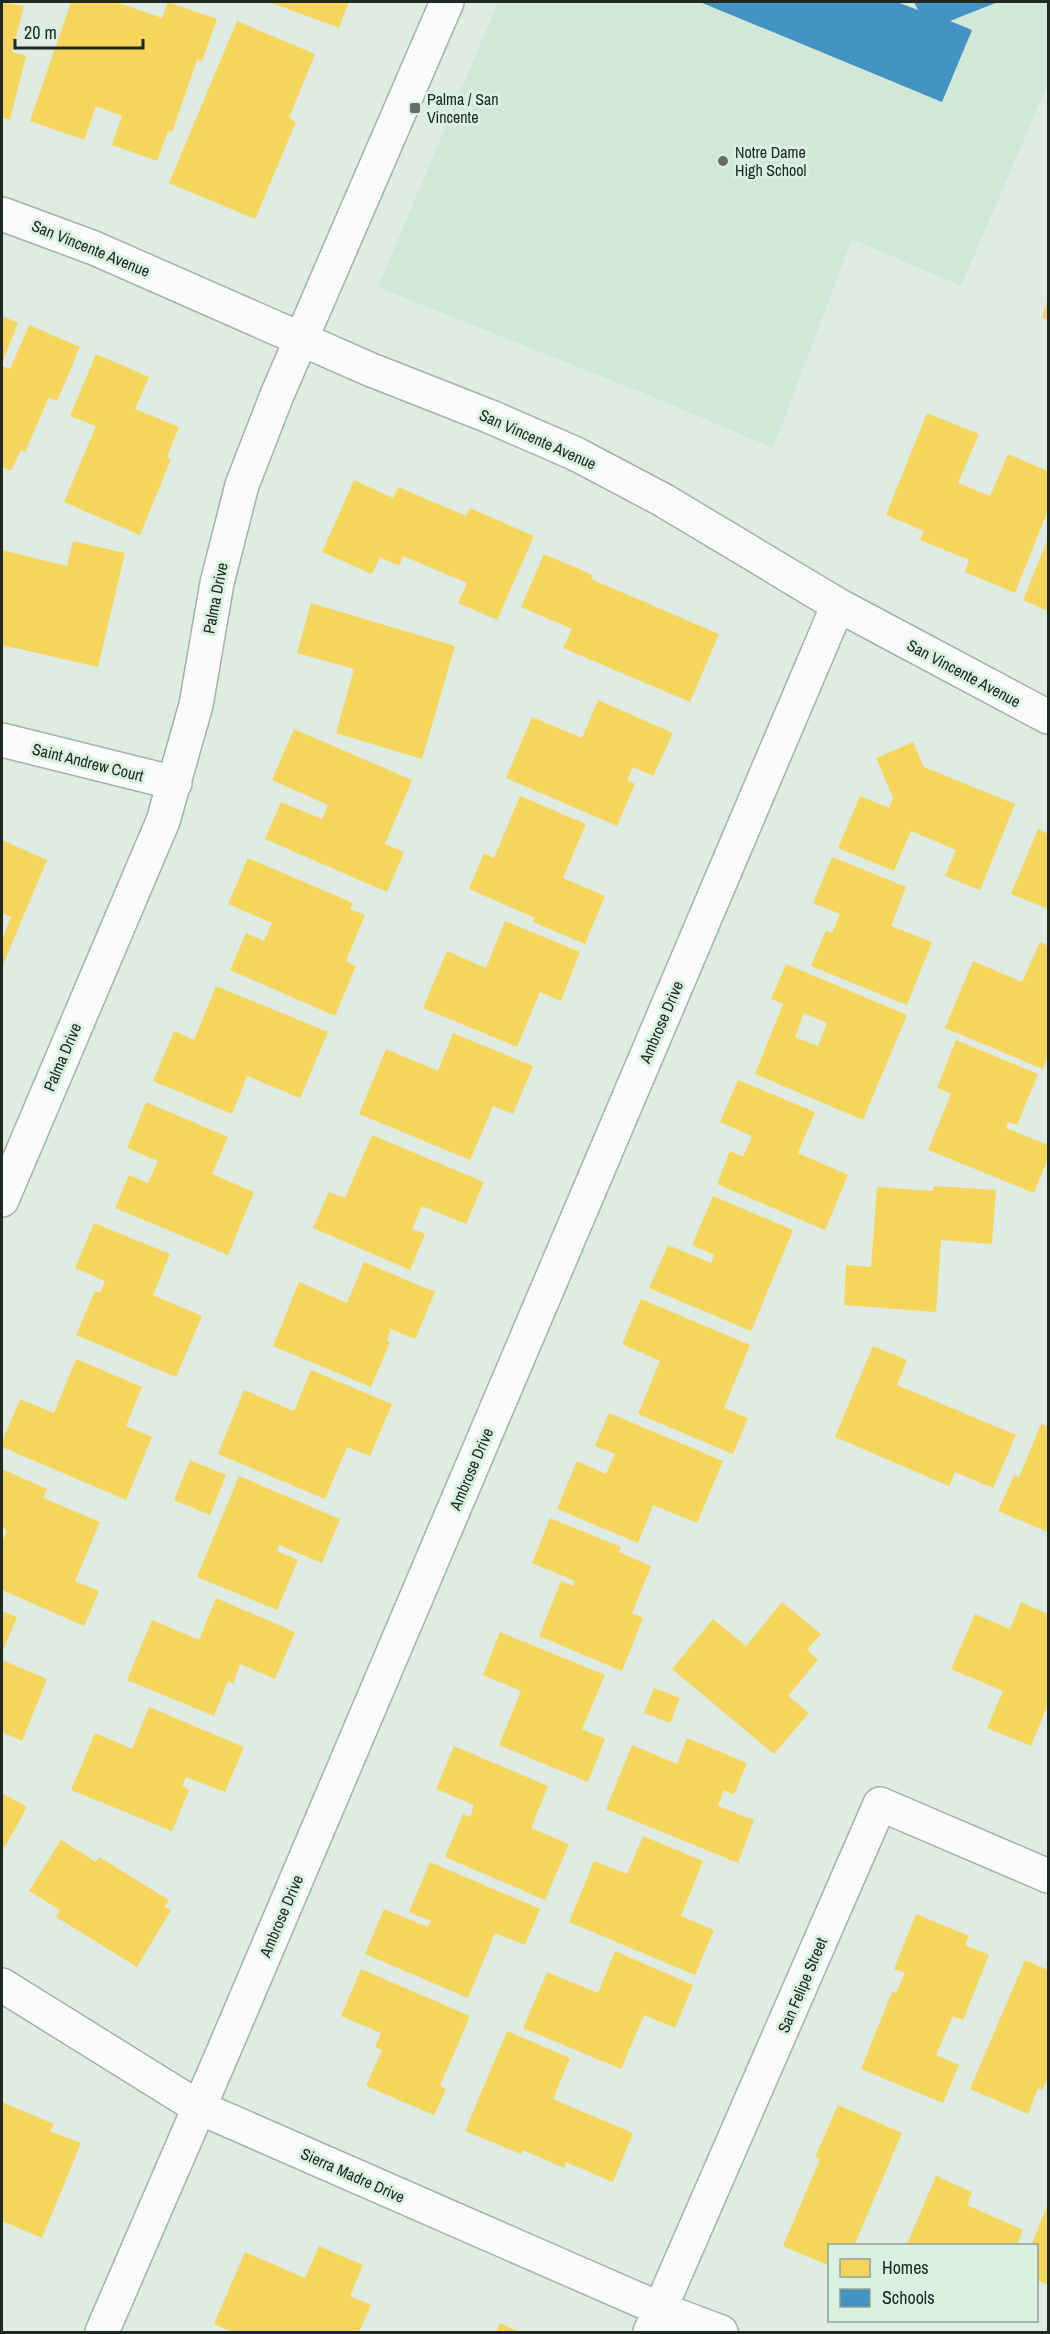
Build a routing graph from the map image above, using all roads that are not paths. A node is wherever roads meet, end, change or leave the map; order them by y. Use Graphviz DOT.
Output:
graph roads {
  1 [pos="447,2"];
  2 [pos="2,214"];
  3 [pos="302,339"];
  4 [pos="838,604"];
  5 [pos="1048,717"];
  6 [pos="2,741"];
  7 [pos="175,783"];
  8 [pos="2,1200"];
  9 [pos="1048,1876"];
  10 [pos="2,1985"];
  11 [pos="198,2107"];
  12 [pos="655,2321"];
  13 [pos="102,2332"];
  14 [pos="722,2332"];
  1 -- 3 [label="street, Palma Drive"];
  2 -- 3 [label="street, San Vincente Avenue"];
  3 -- 4 [label="street, San Vincente Avenue"];
  3 -- 7 [label="street, Palma Drive"];
  4 -- 5 [label="street, San Vincente Avenue"];
  4 -- 11 [label="street, Ambrose Drive"];
  6 -- 7 [label="street, Saint Andrew Court"];
  7 -- 8 [label="street, Palma Drive"];
  9 -- 12 [label="street, San Felipe Street"];
  10 -- 11 [label="street, Sierra Madre Drive"];
  11 -- 12 [label="street, Sierra Madre Drive"];
  11 -- 13 [label="street, Ambrose Drive"];
  12 -- 14 [label="street, Sierra Madre Drive"];
}
